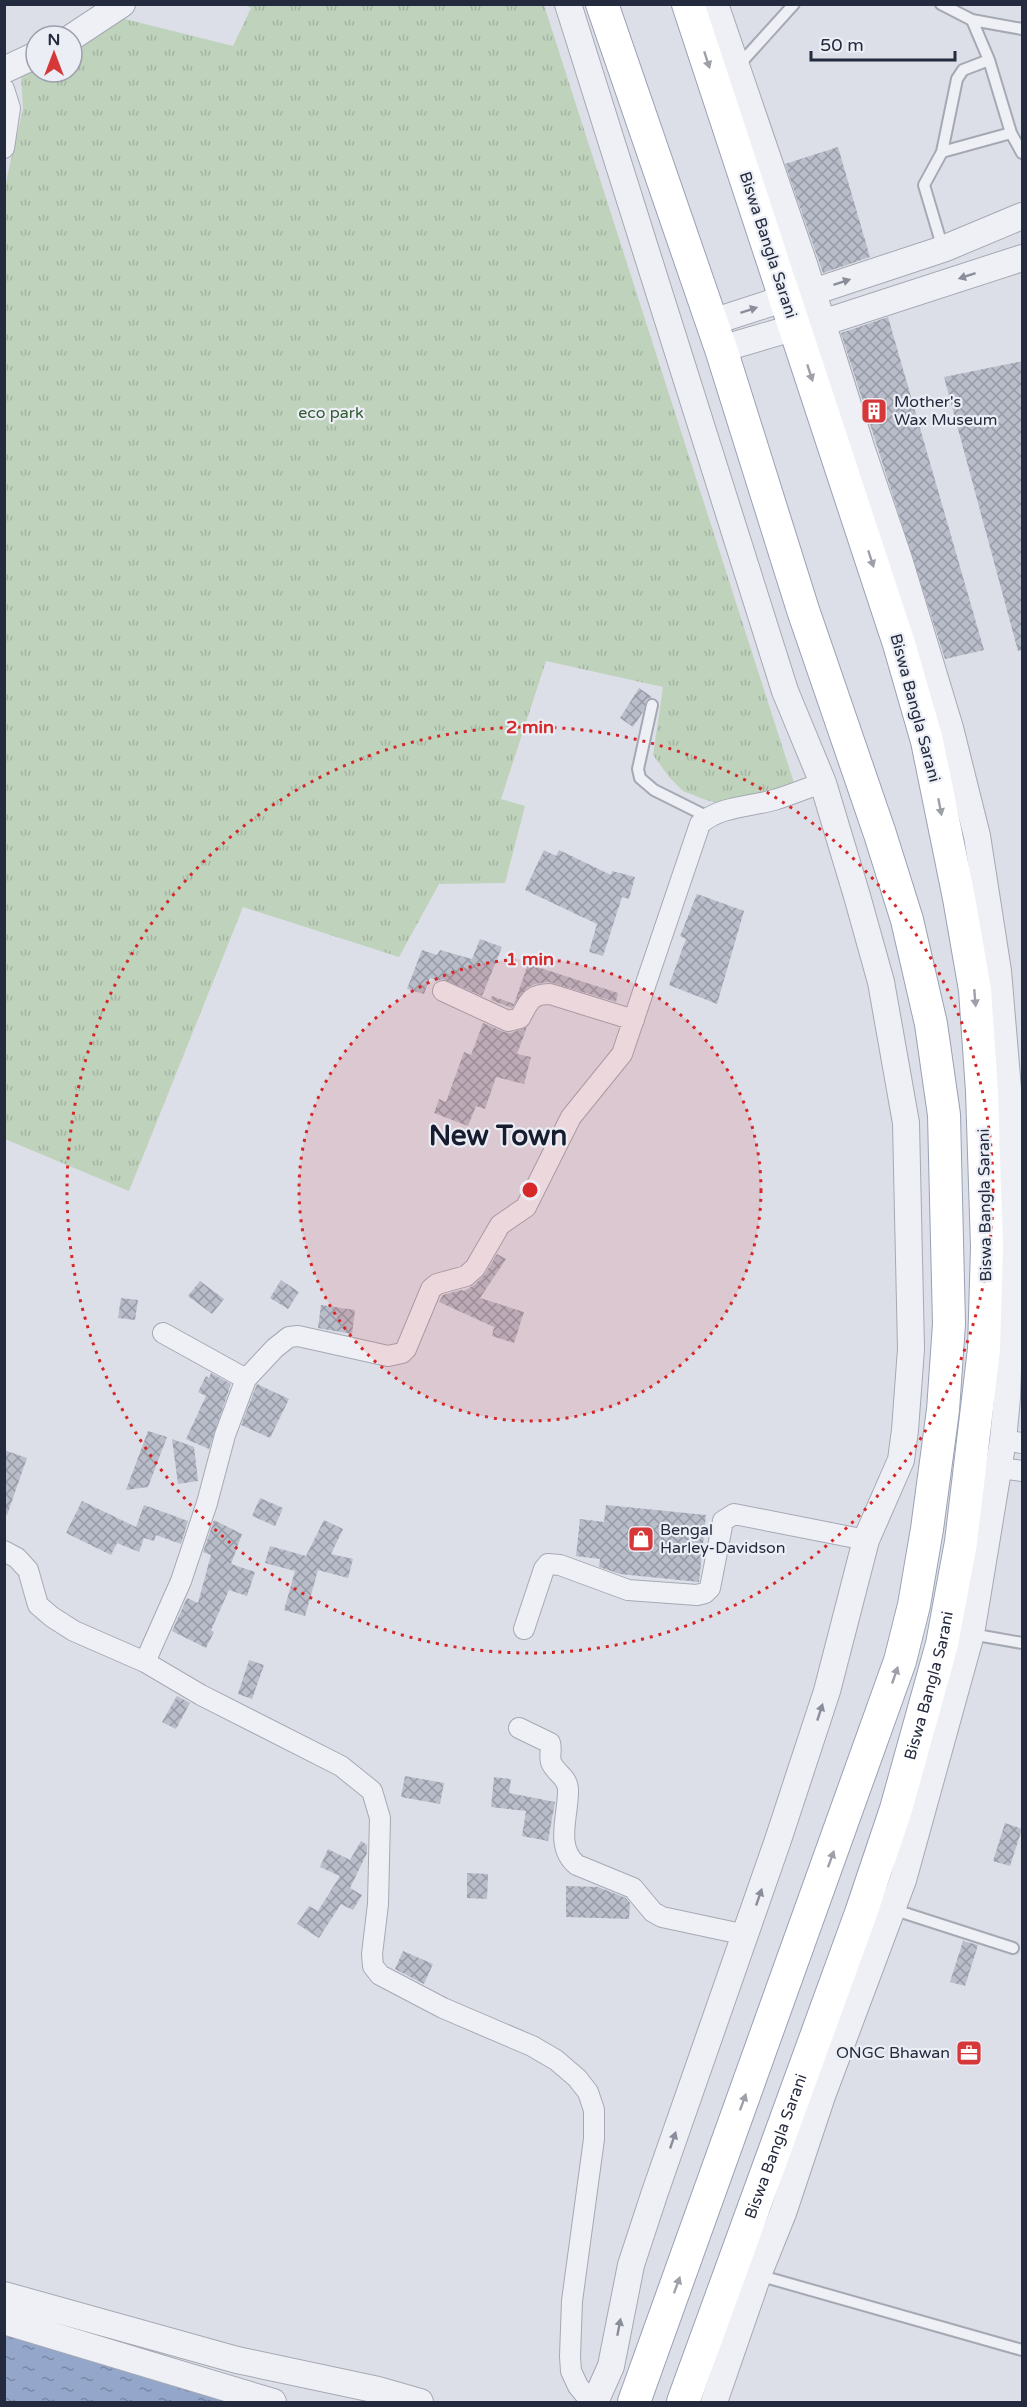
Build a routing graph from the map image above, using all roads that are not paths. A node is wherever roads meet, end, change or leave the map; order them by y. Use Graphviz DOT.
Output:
graph roads {
  1 [pos="122,4"];
  2 [pos="568,4"];
  3 [pos="602,4"];
  4 [pos="688,4"];
  5 [pos="715,4"];
  6 [pos="794,4"];
  7 [pos="941,4"];
  8 [pos="972,20"];
  9 [pos="84,29"];
  10 [pos="1023,29"];
  11 [pos="989,60"];
  12 [pos="24,61"];
  13 [pos="736,68"];
  14 [pos="4,70"];
  15 [pos="4,89"];
  16 [pos="1011,133"];
  17 [pos="4,148"];
  18 [pos="942,152"];
  19 [pos="1023,153"];
  20 [pos="1023,216"];
  21 [pos="943,249"];
  22 [pos="1023,258"];
  23 [pos="799,295"];
  24 [pos="809,325"];
  25 [pos="717,336"];
  26 [pos="652,705"];
  27 [pos="823,783"];
  28 [pos="708,817"];
  29 [pos="442,991"];
  30 [pos="634,1020"];
  31 [pos="163,1333"];
  32 [pos="246,1379"];
  33 [pos="1013,1441"];
  34 [pos="1011,1470"];
  35 [pos="866,1540"];
  36 [pos="4,1551"];
  37 [pos="524,1629"];
  38 [pos="971,1634"];
  39 [pos="1023,1644"];
  40 [pos="145,1662"];
  41 [pos="519,1728"];
  42 [pos="892,1909"];
  43 [pos="746,1935"];
  44 [pos="1013,1948"];
  45 [pos="758,2275"];
  46 [pos="4,2295"];
  47 [pos="4,2321"];
  48 [pos="1023,2350"];
  49 [pos="611,2366"];
  50 [pos="639,2391"];
  51 [pos="700,2399"];
  52 [pos="273,2403"];
  53 [pos="420,2403"];
  54 [pos="593,2403"];
  1 -- 9 [label="street"];
  2 -- 27 [label="street"];
  3 -- 25 [label="main road, Biswa Bangla Sarani"];
  4 -- 23 [label="main road, Biswa Bangla Sarani, one-way"];
  5 -- 13 [label="street"];
  6 -- 13 [label="lane"];
  7 -- 8 [label="lane"];
  8 -- 10 [label="lane"];
  8 -- 11 [label="lane"];
  11 -- 16 [label="lane"];
  11 -- 18 [label="lane"];
  12 -- 14 [label="street"];
  13 -- 23 [label="street"];
  15 -- 17 [label="street"];
  16 -- 18 [label="lane"];
  16 -- 19 [label="lane"];
  18 -- 21 [label="lane"];
  20 -- 21 [label="street"];
  23 -- 21 [label="street, one-way"];
  22 -- 24 [label="street, one-way"];
  23 -- 24 [label="main road, Biswa Bangla Sarani"];
  25 -- 23 [label="street, one-way"];
  24 -- 25 [label="street"];
  24 -- 33 [label="street"];
  24 -- 51 [label="main road, Biswa Bangla Sarani, one-way"];
  50 -- 25 [label="main road, Biswa Bangla Sarani, one-way"];
  26 -- 28 [label="lane"];
  27 -- 28 [label="street"];
  27 -- 35 [label="street"];
  28 -- 30 [label="street"];
  29 -- 30 [label="street"];
  30 -- 32 [label="street"];
  31 -- 32 [label="street"];
  32 -- 40 [label="street"];
  33 -- 34 [label="street"];
  34 -- 38 [label="street"];
  35 -- 37 [label="street"];
  43 -- 35 [label="street, one-way"];
  36 -- 40 [label="street"];
  38 -- 39 [label="lane"];
  38 -- 42 [label="street"];
  40 -- 54 [label="street"];
  41 -- 43 [label="street"];
  42 -- 44 [label="lane"];
  42 -- 45 [label="street"];
  49 -- 43 [label="street, one-way"];
  45 -- 48 [label="lane"];
  45 -- 51 [label="street"];
  46 -- 53 [label="street"];
  47 -- 52 [label="street"];
  49 -- 50 [label="street"];
  49 -- 54 [label="street"];
}
